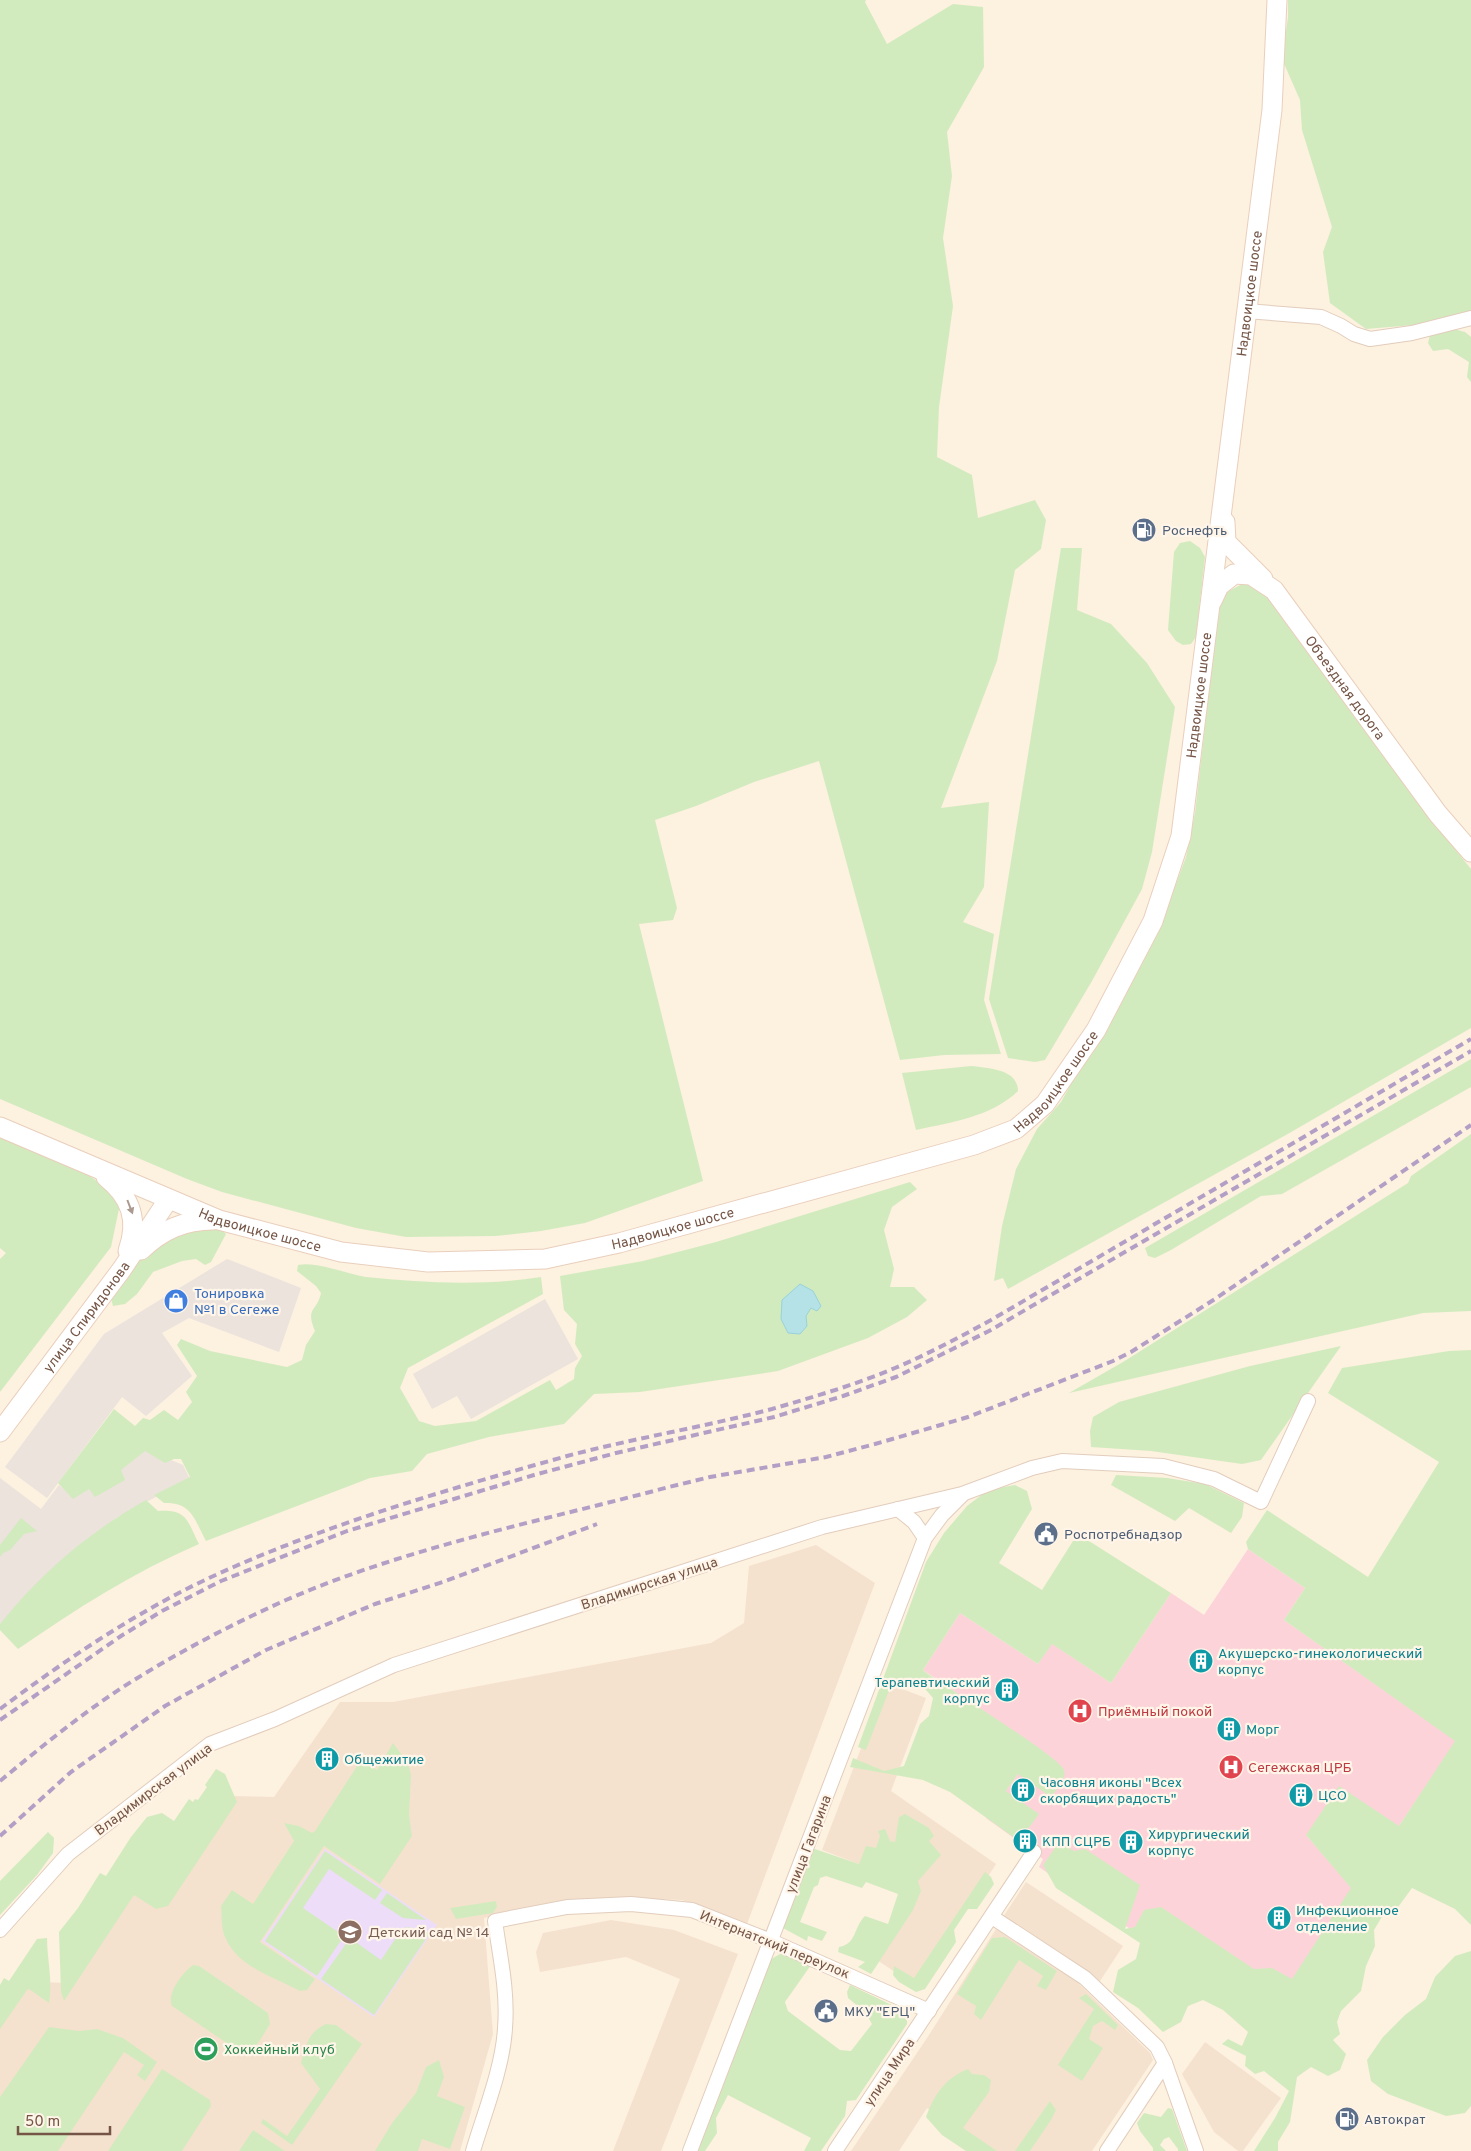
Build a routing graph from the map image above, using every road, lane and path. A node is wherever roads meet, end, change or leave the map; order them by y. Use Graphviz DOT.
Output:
graph roads {
  1 [pos="1276,0"];
  2 [pos="1246,311"];
  3 [pos="1471,318"];
  4 [pos="1224,494"];
  5 [pos="1274,590"];
  6 [pos="1210,606"];
  7 [pos="1471,852"];
  8 [pos="0,1128"];
  9 [pos="83,1163"];
  10 [pos="168,1200"];
  11 [pos="219,1220"];
  12 [pos="122,1269"];
  13 [pos="1308,1401"];
  14 [pos="0,1432"];
  15 [pos="962,1494"];
  16 [pos="898,1509"];
  17 [pos="925,1538"];
  18 [pos="1034,1852"];
  19 [pos="992,1917"];
  20 [pos="0,1930"];
  21 [pos="771,1940"];
  22 [pos="930,2011"];
  23 [pos="1165,2063"];
  24 [pos="473,2151"];
  25 [pos="690,2151"];
  26 [pos="835,2151"];
  27 [pos="1107,2151"];
  28 [pos="1196,2151"];
  1 -- 2 [label="main road, Надвоицкое шоссе"];
  2 -- 3 [label="street"];
  2 -- 4 [label="main road, Надвоицкое шоссе"];
  4 -- 5 [label="main road"];
  4 -- 6 [label="main road, Надвоицкое шоссе"];
  5 -- 6 [label="main road, Объездная дорога"];
  5 -- 7 [label="main road, Объездная дорога"];
  6 -- 11 [label="main road, Надвоицкое шоссе"];
  8 -- 9 [label="main road, Надвоицкое шоссе"];
  9 -- 10 [label="main road, Надвоицкое шоссе"];
  9 -- 12 [label="main road, one-way"];
  10 -- 11 [label="main road, Надвоицкое шоссе"];
  10 -- 12 [label="main road, улица Спиридонова"];
  11 -- 12 [label="main road"];
  12 -- 14 [label="main road, улица Спиридонова"];
  13 -- 15 [label="street, Владимирская улица"];
  15 -- 16 [label="street, Владимирская улица"];
  15 -- 17 [label="street, улица Гагарина"];
  16 -- 17 [label="street"];
  16 -- 20 [label="street, Владимирская улица"];
  17 -- 21 [label="street, улица Гагарина"];
  18 -- 19 [label="street, улица Мира"];
  19 -- 22 [label="street, улица Мира"];
  19 -- 23 [label="street"];
  21 -- 22 [label="street, Интернатский переулок"];
  21 -- 24 [label="street, Интернатский переулок"];
  21 -- 25 [label="street, улица Гагарина"];
  22 -- 26 [label="street, улица Мира"];
  23 -- 27 [label="street"];
  23 -- 28 [label="street"];
}
